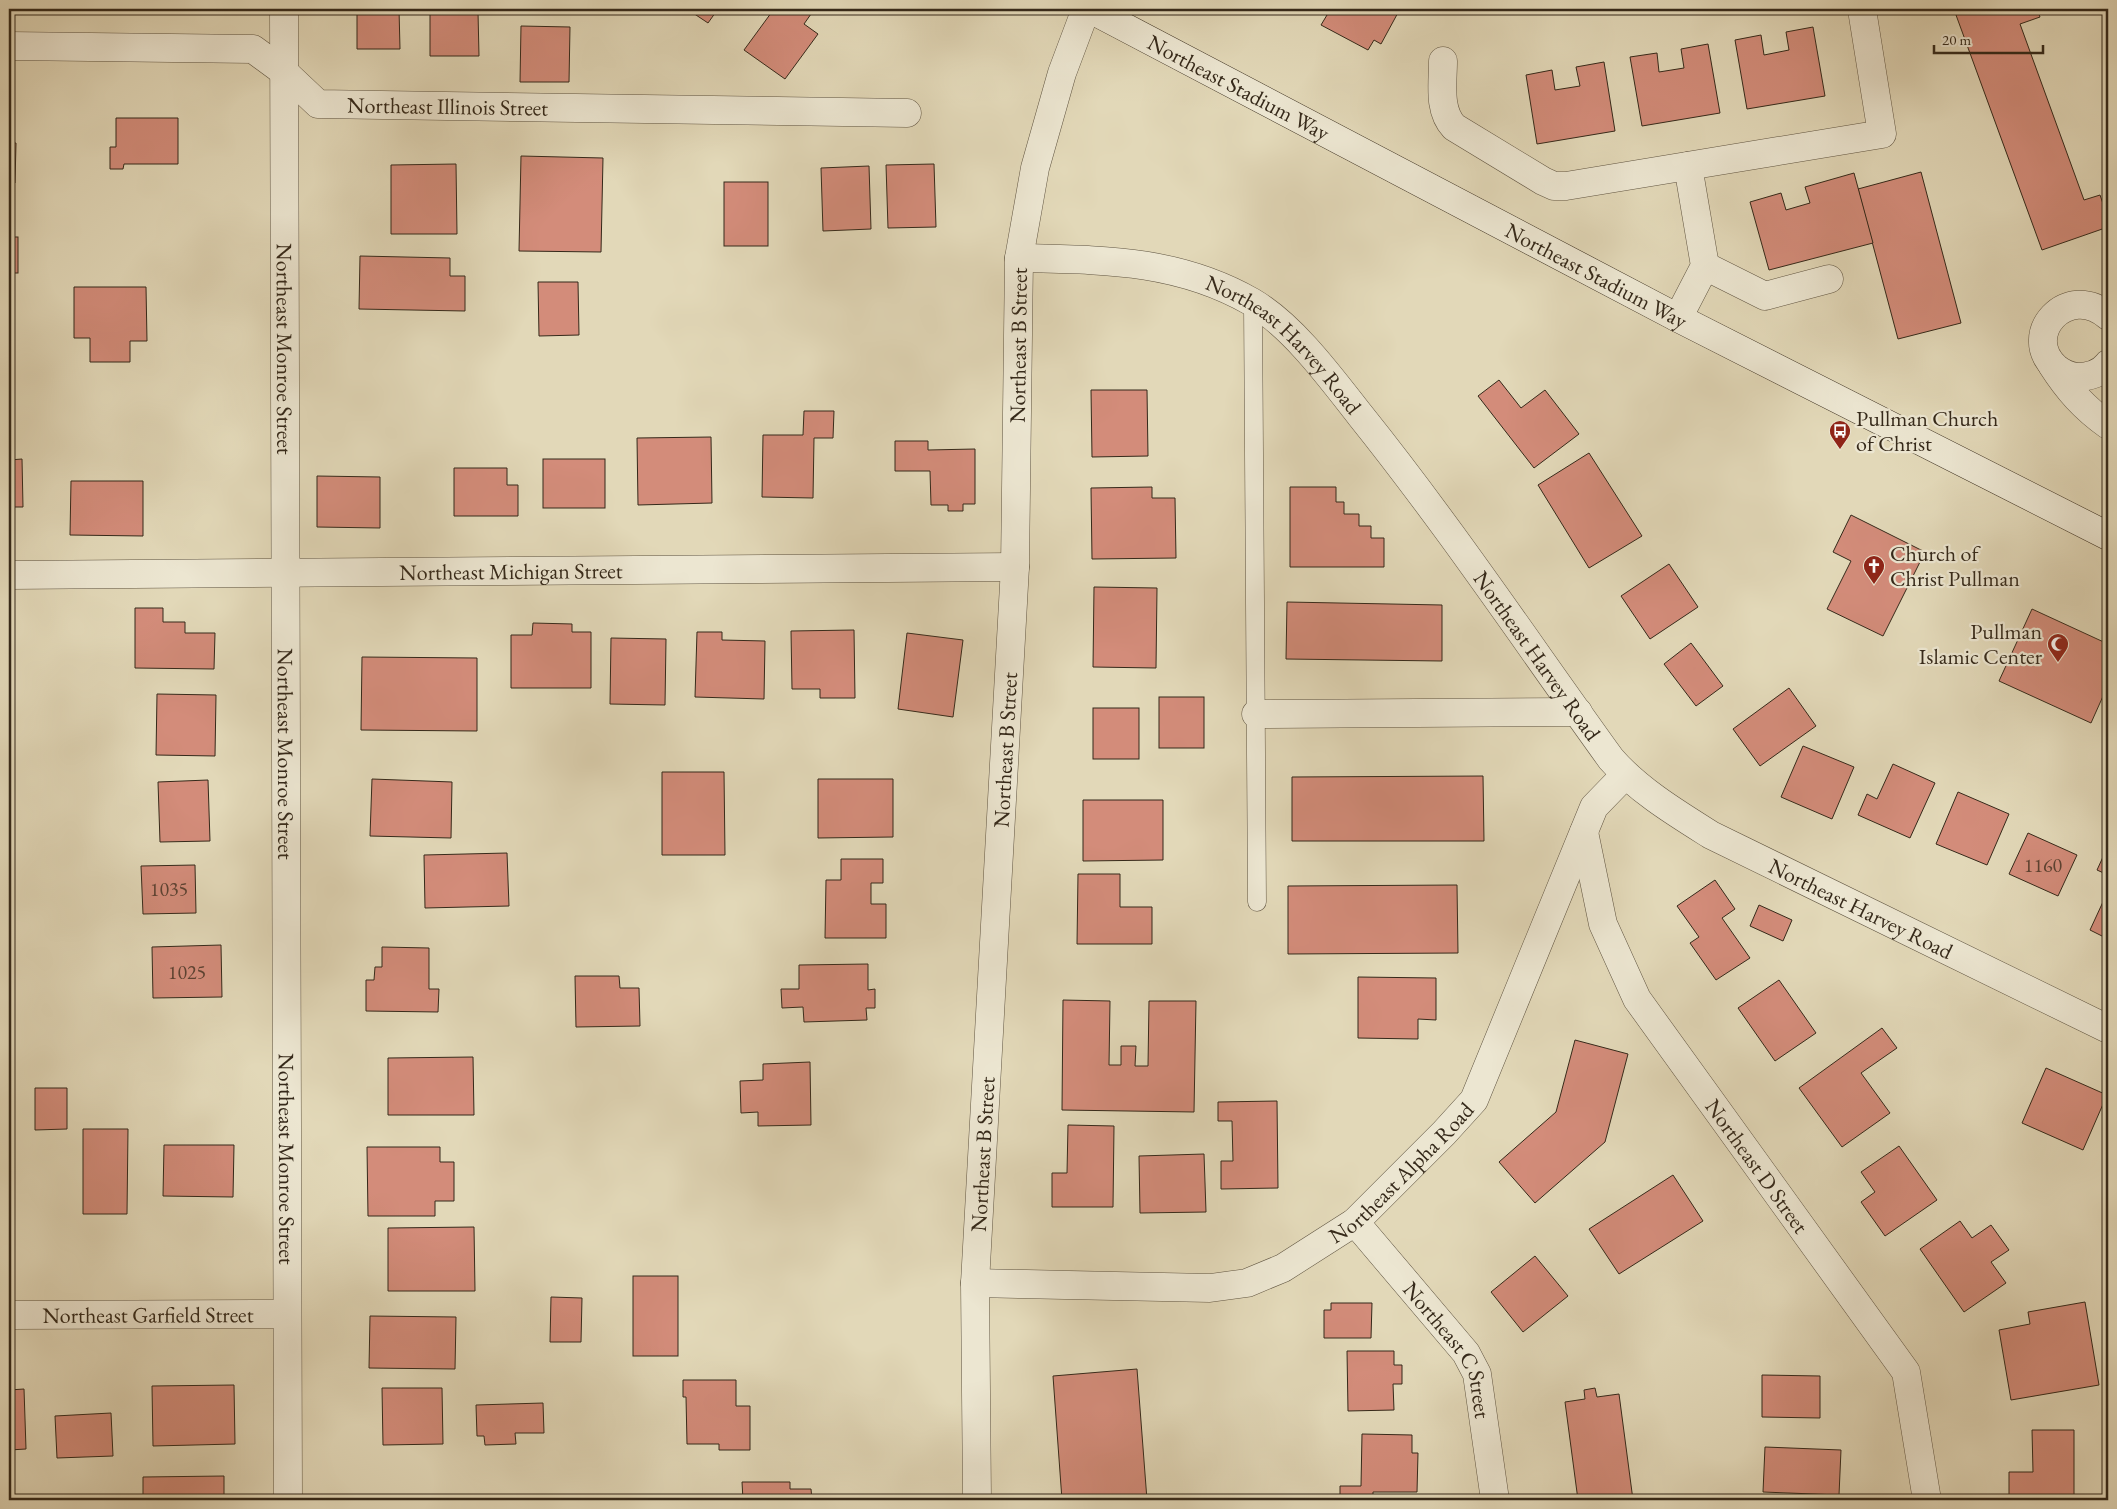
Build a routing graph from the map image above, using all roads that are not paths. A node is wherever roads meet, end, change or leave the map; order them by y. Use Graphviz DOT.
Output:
graph roads {
  1 [pos="284,9"];
  2 [pos="1088,9"];
  3 [pos="1863,16"];
  4 [pos="9,46"];
  5 [pos="1443,61"];
  6 [pos="284,71"];
  7 [pos="907,113"];
  8 [pos="1688,166"];
  9 [pos="1019,258"];
  10 [pos="1705,266"];
  11 [pos="1829,279"];
  12 [pos="1253,303"];
  13 [pos="2108,316"];
  14 [pos="1678,318"];
  15 [pos="2052,364"];
  16 [pos="2108,364"];
  17 [pos="2108,425"];
  18 [pos="2108,536"];
  19 [pos="1015,567"];
  20 [pos="286,572"];
  21 [pos="9,575"];
  22 [pos="1578,712"];
  23 [pos="1256,714"];
  24 [pos="1625,775"];
  25 [pos="1584,832"];
  26 [pos="1257,902"];
  27 [pos="2108,1028"];
  28 [pos="1355,1222"];
  29 [pos="975,1283"];
  30 [pos="287,1314"];
  31 [pos="9,1315"];
  32 [pos="288,1500"];
  33 [pos="977,1500"];
  34 [pos="1495,1500"];
  35 [pos="1927,1500"];
  1 -- 6 [label="street, Northeast Monroe Street"];
  2 -- 9 [label="street, Northeast B Street"];
  2 -- 14 [label="street, Northeast Stadium Way"];
  3 -- 8 [label="street"];
  4 -- 6 [label="street, Northeast Illinois Street"];
  5 -- 8 [label="street"];
  6 -- 7 [label="street, Northeast Illinois Street"];
  6 -- 20 [label="street, Northeast Monroe Street"];
  8 -- 10 [label="street"];
  9 -- 12 [label="street, Northeast Harvey Road"];
  9 -- 19 [label="street, Northeast B Street"];
  10 -- 11 [label="street"];
  10 -- 14 [label="street"];
  12 -- 22 [label="street, Northeast Harvey Road"];
  12 -- 23 [label="lane"];
  13 -- 15 [label="street"];
  14 -- 18 [label="street, Northeast Stadium Way"];
  15 -- 16 [label="street"];
  15 -- 17 [label="street"];
  19 -- 20 [label="street, Northeast Michigan Street"];
  19 -- 29 [label="street, Northeast B Street"];
  20 -- 21 [label="street, Northeast Michigan Street"];
  20 -- 30 [label="street, Northeast Monroe Street"];
  22 -- 23 [label="street"];
  22 -- 24 [label="street, Northeast Harvey Road"];
  23 -- 26 [label="lane"];
  24 -- 25 [label="street, Northeast Alpha Road"];
  24 -- 27 [label="street, Northeast Harvey Road"];
  25 -- 28 [label="street, Northeast Alpha Road"];
  25 -- 35 [label="street, Northeast D Street"];
  28 -- 29 [label="street, Northeast Alpha Road"];
  28 -- 34 [label="street, Northeast C Street"];
  29 -- 33 [label="street, Northeast B Street"];
  30 -- 31 [label="street, Northeast Garfield Street"];
  30 -- 32 [label="street, Northeast Monroe Street"];
}
